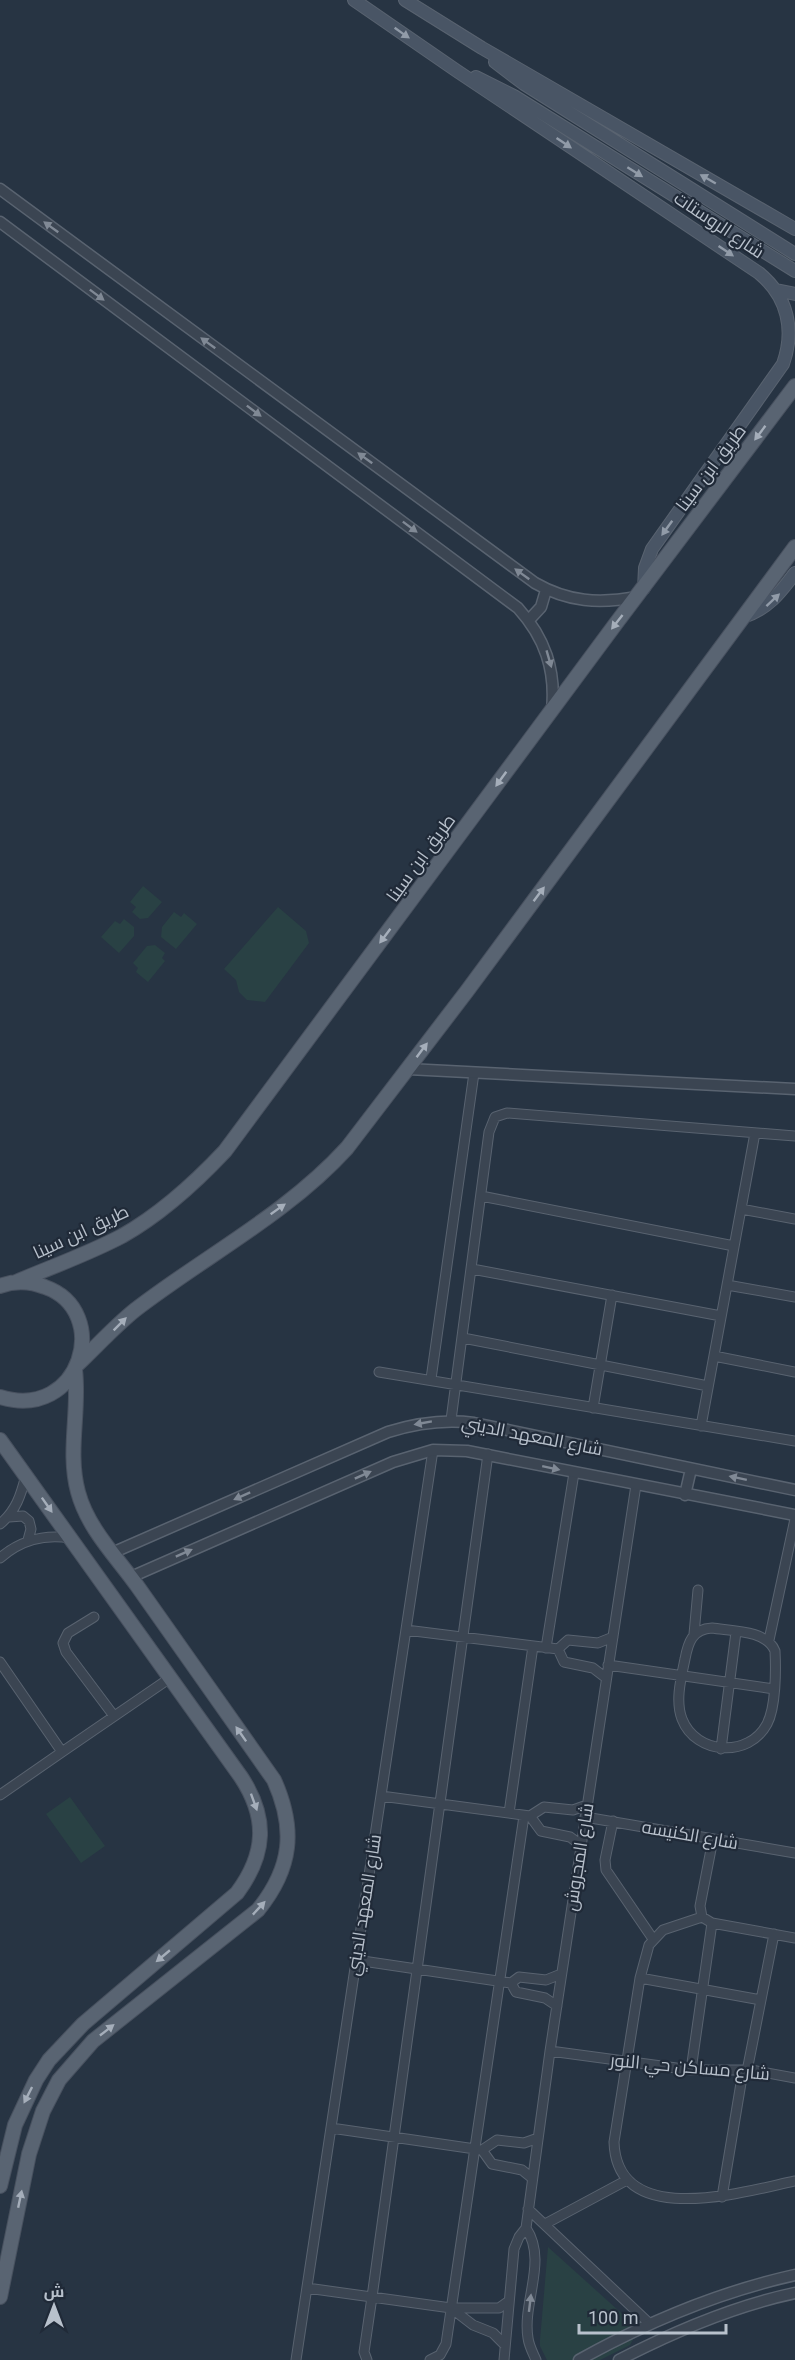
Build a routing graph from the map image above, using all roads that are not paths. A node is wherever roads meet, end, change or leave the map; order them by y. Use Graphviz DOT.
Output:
graph roads {
  1 [pos="354,0"];
  2 [pos="405,0"];
  3 [pos="482,48"];
  4 [pos="457,71"];
  5 [pos="0,189"];
  6 [pos="0,222"];
  7 [pos="795,229"];
  8 [pos="790,250"];
  9 [pos="795,271"];
  10 [pos="776,290"];
  11 [pos="795,294"];
  12 [pos="795,386"];
  13 [pos="795,547"];
  14 [pos="795,573"];
  15 [pos="546,590"];
  16 [pos="640,592"];
  17 [pos="743,617"];
  18 [pos="529,620"];
  19 [pos="552,710"];
  20 [pos="408,1069"];
  21 [pos="474,1073"];
  22 [pos="795,1089"];
  23 [pos="755,1133"];
  24 [pos="795,1136"];
  25 [pos="481,1196"];
  26 [pos="741,1209"];
  27 [pos="795,1219"];
  28 [pos="734,1246"];
  29 [pos="472,1269"];
  30 [pos="5,1284"];
  31 [pos="727,1286"];
  32 [pos="612,1295"];
  33 [pos="795,1297"];
  34 [pos="722,1316"];
  35 [pos="463,1338"];
  36 [pos="714,1356"];
  37 [pos="601,1365"];
  38 [pos="76,1367"];
  39 [pos="379,1372"];
  40 [pos="795,1372"];
  41 [pos="431,1379"];
  42 [pos="455,1383"];
  43 [pos="708,1386"];
  44 [pos="0,1397"];
  45 [pos="593,1408"];
  46 [pos="451,1420"];
  47 [pos="701,1426"];
  48 [pos="0,1440"];
  49 [pos="795,1441"];
  50 [pos="433,1450"];
  51 [pos="488,1454"];
  52 [pos="691,1469"];
  53 [pos="574,1473"];
  54 [pos="26,1475"];
  55 [pos="636,1485"];
  56 [pos="795,1490"];
  57 [pos="685,1495"];
  58 [pos="9,1517"];
  59 [pos="795,1517"];
  60 [pos="0,1524"];
  61 [pos="70,1538"];
  62 [pos="28,1540"];
  63 [pos="112,1553"];
  64 [pos="0,1558"];
  65 [pos="130,1577"];
  66 [pos="699,1590"];
  67 [pos="94,1617"];
  68 [pos="406,1629"];
  69 [pos="736,1632"];
  70 [pos="694,1634"];
  71 [pos="464,1636"];
  72 [pos="613,1636"];
  73 [pos="769,1640"];
  74 [pos="533,1646"];
  75 [pos="546,1648"];
  76 [pos="558,1649"];
  77 [pos="0,1662"];
  78 [pos="609,1665"];
  79 [pos="682,1676"];
  80 [pos="170,1678"];
  81 [pos="606,1678"];
  82 [pos="730,1683"];
  83 [pos="774,1689"];
  84 [pos="114,1716"];
  85 [pos="721,1749"];
  86 [pos="62,1752"];
  87 [pos="0,1795"];
  88 [pos="381,1796"];
  89 [pos="440,1804"];
  90 [pos="587,1805"];
  91 [pos="509,1813"];
  92 [pos="527,1816"];
  93 [pos="585,1816"];
  94 [pos="613,1821"];
  95 [pos="713,1839"];
  96 [pos="581,1845"];
  97 [pos="795,1853"];
  98 [pos="702,1917"];
  99 [pos="712,1923"];
  100 [pos="774,1934"];
  101 [pos="795,1938"];
  102 [pos="653,1939"];
  103 [pos="356,1960"];
  104 [pos="417,1969"];
  105 [pos="561,1974"];
  106 [pos="640,1978"];
  107 [pos="500,1982"];
  108 [pos="511,1983"];
  109 [pos="702,1989"];
  110 [pos="761,2000"];
  111 [pos="557,2006"];
  112 [pos="550,2051"];
  113 [pos="627,2061"];
  114 [pos="691,2070"];
  115 [pos="745,2071"];
  116 [pos="795,2078"];
  117 [pos="331,2128"];
  118 [pos="394,2137"];
  119 [pos="538,2138"];
  120 [pos="478,2149"];
  121 [pos="532,2178"];
  122 [pos="627,2180"];
  123 [pos="795,2181"];
  124 [pos="0,2186"];
  125 [pos="722,2196"];
  126 [pos="528,2209"];
  127 [pos="545,2223"];
  128 [pos="526,2228"];
  129 [pos="7,2230"];
  130 [pos="795,2275"];
  131 [pos="307,2288"];
  132 [pos="795,2293"];
  133 [pos="0,2297"];
  134 [pos="372,2297"];
  135 [pos="509,2301"];
  136 [pos="452,2308"];
  137 [pos="650,2324"];
  138 [pos="505,2345"];
  139 [pos="296,2360"];
  140 [pos="367,2360"];
  141 [pos="430,2360"];
  142 [pos="504,2360"];
  143 [pos="536,2360"];
  144 [pos="579,2360"];
  145 [pos="619,2360"];
  1 -- 4 [label="main road, شارع الروستات, one-way"];
  2 -- 3 [label="main road, شارع الروستات"];
  7 -- 3 [label="main road, شارع الروستات, one-way"];
  3 -- 8 [label="main road"];
  4 -- 9 [label="main road, one-way"];
  4 -- 10 [label="main road, شارع الروستات, one-way"];
  15 -- 5 [label="street, one-way"];
  6 -- 18 [label="street, one-way"];
  10 -- 11 [label="main road"];
  10 -- 16 [label="main road, شارع الروستات, one-way"];
  12 -- 16 [label="main road, طريق ابن سينا, one-way"];
  13 -- 17 [label="main road"];
  17 -- 14 [label="main road, one-way"];
  15 -- 16 [label="street"];
  15 -- 18 [label="street"];
  16 -- 19 [label="main road, طريق ابن سينا, one-way"];
  20 -- 17 [label="main road, one-way"];
  18 -- 19 [label="street, one-way"];
  19 -- 30 [label="main road, طريق ابن سينا, one-way"];
  20 -- 21 [label="street"];
  38 -- 20 [label="main road, one-way"];
  21 -- 22 [label="street"];
  21 -- 41 [label="street"];
  23 -- 24 [label="street"];
  23 -- 25 [label="street"];
  23 -- 26 [label="street"];
  25 -- 28 [label="street"];
  25 -- 29 [label="street"];
  26 -- 27 [label="street"];
  26 -- 28 [label="street"];
  28 -- 31 [label="street"];
  29 -- 32 [label="street"];
  29 -- 35 [label="street"];
  30 -- 38 [label="main road"];
  31 -- 33 [label="street"];
  31 -- 34 [label="street"];
  32 -- 34 [label="street"];
  32 -- 37 [label="street"];
  34 -- 36 [label="street"];
  35 -- 37 [label="street"];
  35 -- 42 [label="street"];
  36 -- 40 [label="street"];
  36 -- 43 [label="street"];
  37 -- 43 [label="street"];
  37 -- 45 [label="street"];
  38 -- 44 [label="main road"];
  38 -- 63 [label="main road"];
  39 -- 41 [label="street"];
  41 -- 42 [label="street"];
  42 -- 45 [label="street"];
  42 -- 46 [label="street"];
  43 -- 47 [label="street"];
  45 -- 47 [label="street"];
  46 -- 52 [label="street, شارع المعهد الديني"];
  46 -- 63 [label="street, شارع المعهد الديني, one-way"];
  47 -- 49 [label="street"];
  48 -- 54 [label="main road"];
  50 -- 51 [label="street, شارع المعهد الديني"];
  65 -- 50 [label="street, شارع المعهد الديني, one-way"];
  50 -- 68 [label="street, شارع المعهد الديني"];
  51 -- 53 [label="street, شارع المعهد الديني, one-way"];
  51 -- 71 [label="street"];
  56 -- 52 [label="street, شارع المعهد الديني, one-way"];
  52 -- 57 [label="street"];
  53 -- 55 [label="street, شارع المعهد الديني"];
  53 -- 75 [label="street"];
  54 -- 58 [label="street"];
  54 -- 61 [label="main road, one-way"];
  55 -- 57 [label="street, شارع المعهد الديني"];
  55 -- 72 [label="street, شارع المجروش"];
  57 -- 59 [label="street, شارع المعهد الديني"];
  58 -- 60 [label="street"];
  58 -- 62 [label="street"];
  59 -- 73 [label="street"];
  61 -- 62 [label="street"];
  61 -- 80 [label="main road"];
  62 -- 64 [label="street"];
  63 -- 65 [label="main road"];
  129 -- 65 [label="main road, one-way"];
  66 -- 70 [label="street"];
  67 -- 84 [label="street"];
  68 -- 71 [label="street"];
  68 -- 88 [label="street, شارع المعهد الديني"];
  69 -- 70 [label="street"];
  69 -- 73 [label="street"];
  69 -- 82 [label="street"];
  70 -- 79 [label="street"];
  71 -- 74 [label="street"];
  71 -- 89 [label="street"];
  72 -- 76 [label="street"];
  72 -- 78 [label="street, شارع المجروش"];
  73 -- 83 [label="street"];
  74 -- 75 [label="street"];
  74 -- 91 [label="street"];
  75 -- 76 [label="street"];
  76 -- 81 [label="street"];
  77 -- 86 [label="street"];
  78 -- 79 [label="street"];
  78 -- 81 [label="street, شارع المجروش"];
  79 -- 82 [label="street"];
  79 -- 85 [label="street"];
  80 -- 84 [label="street"];
  80 -- 124 [label="main road, one-way"];
  81 -- 90 [label="street, شارع المجروش"];
  82 -- 83 [label="street"];
  82 -- 85 [label="street"];
  83 -- 85 [label="street"];
  84 -- 86 [label="street"];
  86 -- 87 [label="street"];
  88 -- 89 [label="street"];
  88 -- 103 [label="street, شارع المعهد الديني"];
  89 -- 91 [label="street"];
  89 -- 104 [label="street"];
  90 -- 92 [label="street"];
  90 -- 93 [label="street, شارع المجروش"];
  91 -- 92 [label="street"];
  92 -- 96 [label="street"];
  92 -- 107 [label="street"];
  93 -- 94 [label="street, شارع الكنيسه"];
  93 -- 96 [label="street, شارع المجروش"];
  94 -- 95 [label="street, شارع الكنيسه"];
  94 -- 102 [label="street"];
  95 -- 97 [label="street, شارع الكنيسه"];
  95 -- 98 [label="street"];
  96 -- 105 [label="street, شارع المجروش"];
  98 -- 99 [label="street"];
  98 -- 102 [label="street"];
  99 -- 100 [label="street"];
  99 -- 109 [label="street"];
  100 -- 101 [label="street"];
  100 -- 110 [label="street"];
  102 -- 106 [label="street"];
  103 -- 104 [label="street"];
  103 -- 117 [label="street, شارع المعهد الديني"];
  104 -- 107 [label="street"];
  104 -- 118 [label="street"];
  105 -- 108 [label="street"];
  105 -- 111 [label="street, شارع المجروش"];
  106 -- 109 [label="street"];
  106 -- 113 [label="street"];
  107 -- 108 [label="street"];
  107 -- 120 [label="street"];
  108 -- 111 [label="street"];
  109 -- 110 [label="street"];
  109 -- 114 [label="street"];
  110 -- 115 [label="street"];
  111 -- 112 [label="street, شارع المجروش"];
  112 -- 113 [label="street, شارع مساكن حي النور"];
  112 -- 119 [label="street, شارع المجروش"];
  113 -- 114 [label="street, شارع مساكن حي النور"];
  113 -- 122 [label="street"];
  114 -- 115 [label="street, شارع مساكن حي النور"];
  115 -- 116 [label="street, شارع مساكن حي النور"];
  115 -- 125 [label="street"];
  117 -- 118 [label="street"];
  117 -- 131 [label="street, شارع المعهد الديني"];
  118 -- 120 [label="street"];
  118 -- 134 [label="street"];
  119 -- 120 [label="street"];
  119 -- 121 [label="street, شارع المجروش"];
  120 -- 121 [label="street"];
  120 -- 136 [label="street"];
  121 -- 126 [label="street, شارع المجروش"];
  122 -- 125 [label="street"];
  122 -- 127 [label="street"];
  123 -- 125 [label="street"];
  126 -- 127 [label="street"];
  126 -- 128 [label="street, شارع المجروش"];
  127 -- 137 [label="street"];
  128 -- 135 [label="street, شارع المجروش"];
  143 -- 128 [label="street, شارع المجروش, one-way"];
  129 -- 133 [label="main road"];
  130 -- 137 [label="street"];
  131 -- 134 [label="street"];
  131 -- 139 [label="street, شارع المعهد الديني"];
  132 -- 145 [label="street"];
  134 -- 136 [label="street"];
  134 -- 140 [label="street"];
  135 -- 136 [label="street"];
  135 -- 138 [label="street, شارع المجروش"];
  136 -- 138 [label="street"];
  136 -- 141 [label="street"];
  137 -- 144 [label="street"];
  138 -- 142 [label="street, شارع المجروش"];
}
